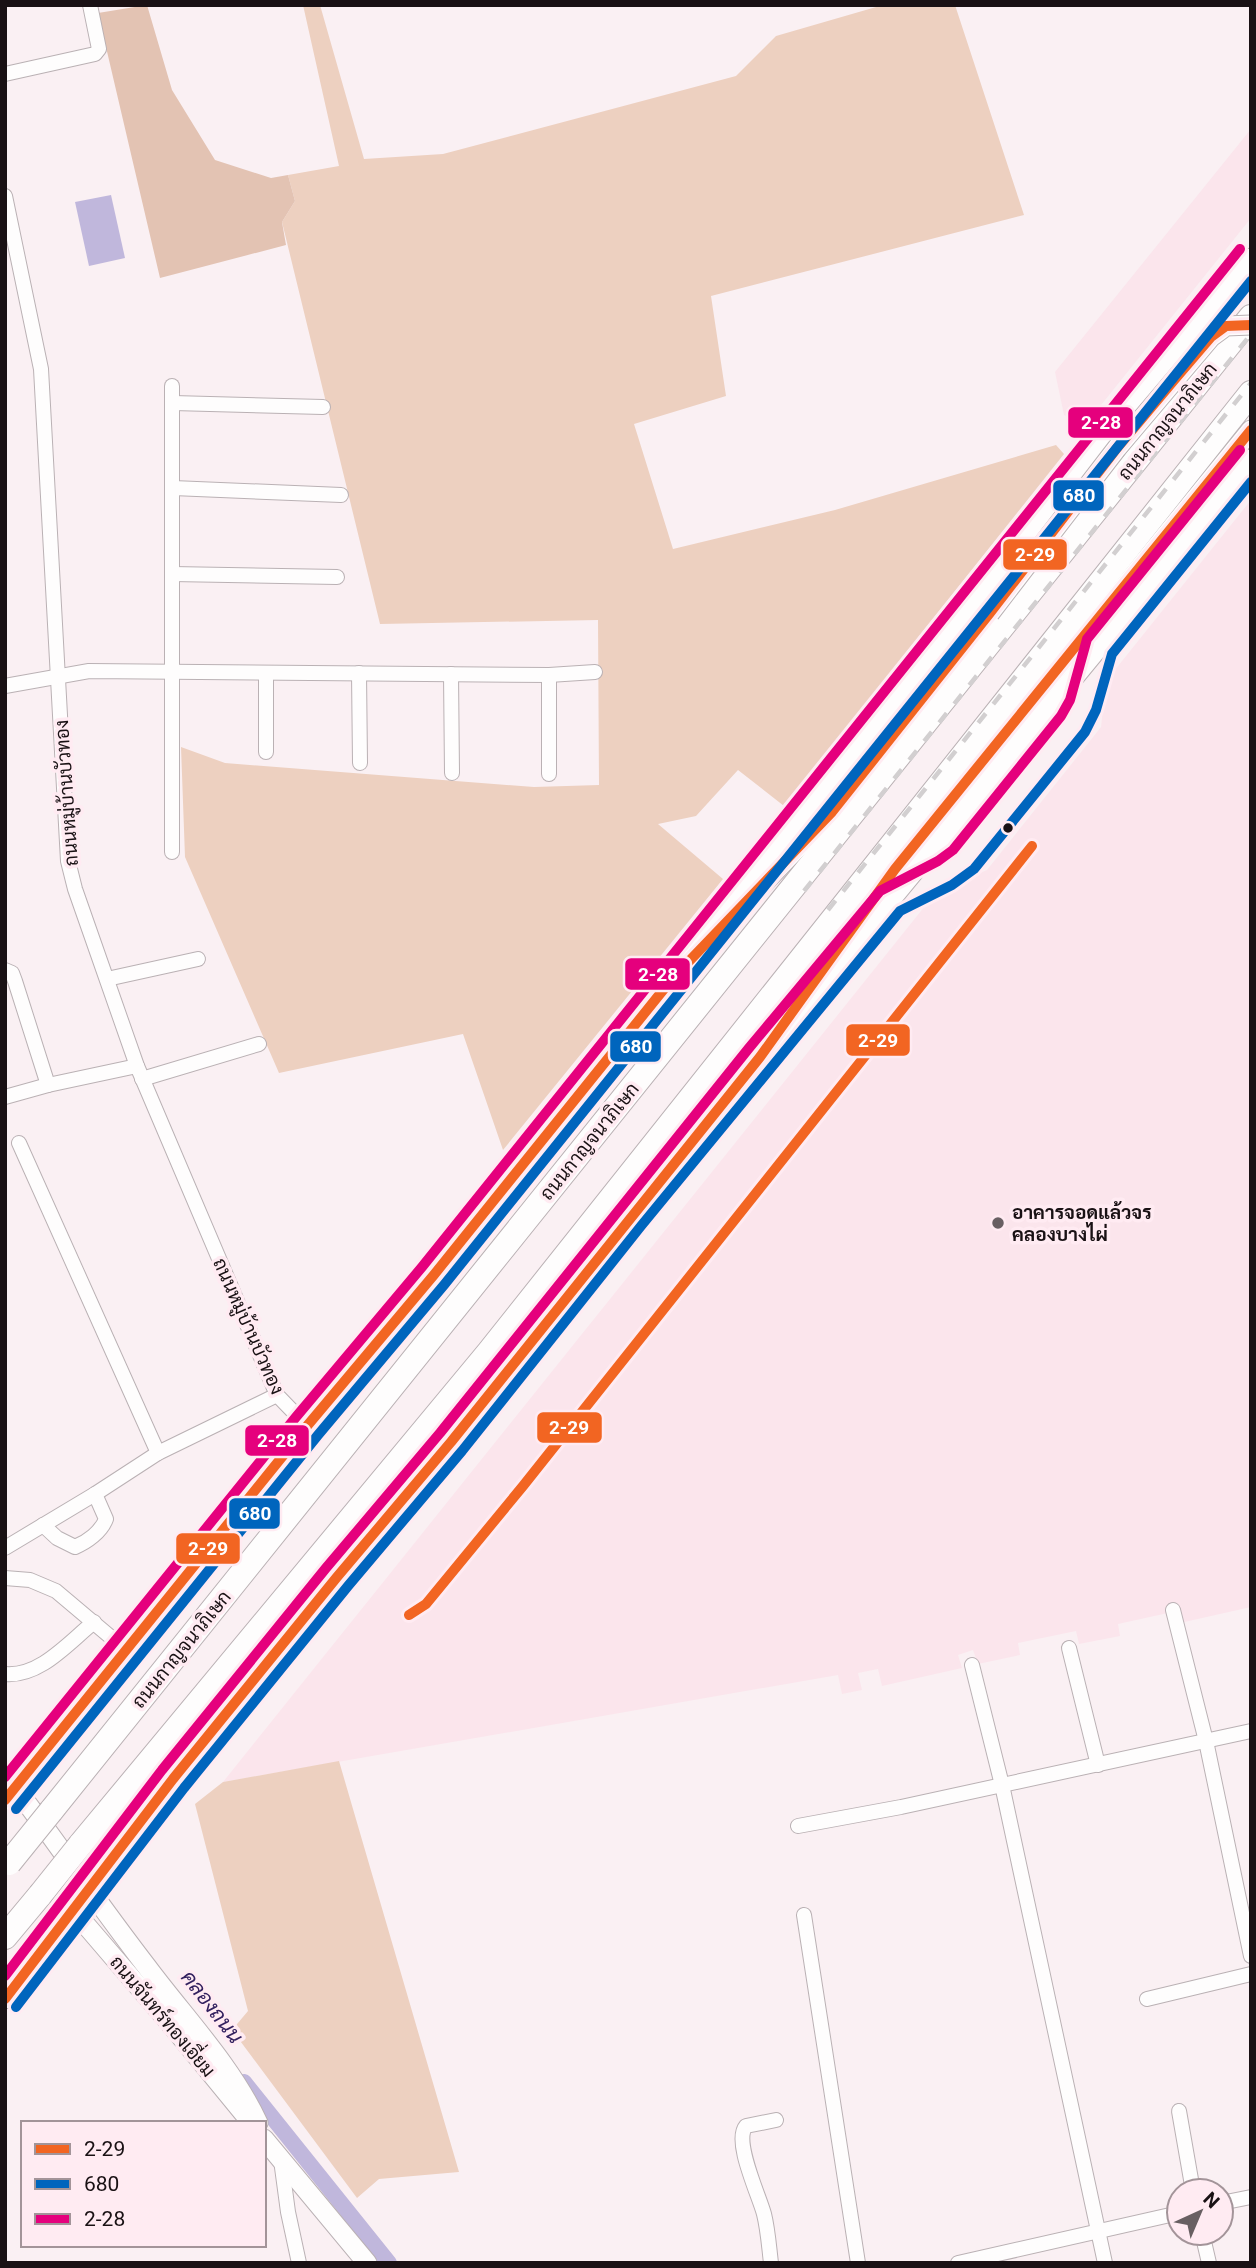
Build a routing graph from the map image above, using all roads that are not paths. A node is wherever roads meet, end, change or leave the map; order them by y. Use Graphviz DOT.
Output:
graph roads {
  1 [pos="90,5"];
  2 [pos="5,74"];
  3 [pos="5,196"];
  4 [pos="1251,258"];
  5 [pos="1251,317"];
  6 [pos="1251,325"];
  7 [pos="172,386"];
  8 [pos="1251,393"];
  9 [pos="173,403"];
  10 [pos="323,407"];
  11 [pos="1251,430"];
  12 [pos="1251,459"];
  13 [pos="173,488"];
  14 [pos="341,495"];
  15 [pos="172,574"];
  16 [pos="337,578"];
  17 [pos="172,672"];
  18 [pos="265,673"];
  19 [pos="359,673"];
  20 [pos="595,673"];
  21 [pos="451,674"];
  22 [pos="548,675"];
  23 [pos="58,678"];
  24 [pos="5,686"];
  25 [pos="266,752"];
  26 [pos="360,763"];
  27 [pos="452,774"];
  28 [pos="549,774"];
  29 [pos="173,852"];
  30 [pos="198,959"];
  31 [pos="5,970"];
  32 [pos="107,979"];
  33 [pos="672,979"];
  34 [pos="259,1044"];
  35 [pos="760,1057"];
  36 [pos="139,1072"];
  37 [pos="48,1085"];
  38 [pos="5,1097"];
  39 [pos="19,1143"];
  40 [pos="630,1216"];
  41 [pos="489,1352"];
  42 [pos="277,1395"];
  43 [pos="307,1426"];
  44 [pos="158,1453"];
  45 [pos="95,1494"];
  46 [pos="43,1525"];
  47 [pos="5,1548"];
  48 [pos="5,1578"];
  49 [pos="1173,1610"];
  50 [pos="94,1622"];
  51 [pos="1069,1648"];
  52 [pos="126,1650"];
  53 [pos="972,1665"];
  54 [pos="5,1674"];
  55 [pos="1251,1731"];
  56 [pos="1206,1741"];
  57 [pos="1098,1765"];
  58 [pos="5,1774"];
  59 [pos="1002,1786"];
  60 [pos="5,1800"];
  61 [pos="798,1826"];
  62 [pos="7,1865"];
  63 [pos="73,1910"];
  64 [pos="804,1916"];
  65 [pos="5,1937"];
  66 [pos="1251,1956"];
  67 [pos="1251,1974"];
  68 [pos="5,1999"];
  69 [pos="1147,1999"];
  70 [pos="1179,2111"];
  71 [pos="776,2120"];
  72 [pos="249,2121"];
  73 [pos="257,2121"];
  74 [pos="266,2140"];
  75 [pos="281,2159"];
  76 [pos="1191,2177"];
  77 [pos="1165,2216"];
  78 [pos="1098,2233"];
  79 [pos="299,2263"];
  80 [pos="367,2263"];
  81 [pos="771,2263"];
  82 [pos="858,2263"];
  83 [pos="958,2263"];
  84 [pos="1105,2263"];
  1 -- 2 [label="street"];
  3 -- 23 [label="street, ถนนหมู่บ้านบัวทอง"];
  4 -- 33 [label="main road"];
  5 -- 62 [label="highway, ถนนกาญจนาภิเษก, bridge"];
  6 -- 33 [label="main road, bridge"];
  7 -- 9 [label="street"];
  8 -- 41 [label="highway"];
  9 -- 10 [label="street"];
  9 -- 13 [label="street"];
  11 -- 35 [label="main road"];
  12 -- 35 [label="main road"];
  13 -- 14 [label="street"];
  13 -- 15 [label="street"];
  15 -- 16 [label="street"];
  15 -- 17 [label="street"];
  17 -- 18 [label="street"];
  17 -- 23 [label="street"];
  17 -- 29 [label="street"];
  18 -- 19 [label="street"];
  18 -- 25 [label="street"];
  19 -- 21 [label="street"];
  19 -- 26 [label="street"];
  20 -- 22 [label="street"];
  21 -- 22 [label="street"];
  21 -- 27 [label="street"];
  22 -- 28 [label="street"];
  23 -- 24 [label="street"];
  23 -- 32 [label="street, ถนนหมู่บ้านบัวทอง"];
  30 -- 32 [label="street"];
  31 -- 37 [label="street"];
  32 -- 36 [label="street, ถนนหมู่บ้านบัวทอง"];
  33 -- 43 [label="main road"];
  34 -- 36 [label="street"];
  35 -- 40 [label="main road"];
  36 -- 37 [label="street"];
  36 -- 42 [label="street, ถนนหมู่บ้านบัวทอง"];
  37 -- 38 [label="street"];
  39 -- 44 [label="street"];
  40 -- 41 [label="highway"];
  40 -- 63 [label="main road, bridge"];
  41 -- 65 [label="highway, bridge"];
  42 -- 43 [label="street, ถนนหมู่บ้านบัวทอง"];
  42 -- 44 [label="street"];
  43 -- 52 [label="main road"];
  44 -- 45 [label="street"];
  45 -- 46 [label="street"];
  45 -- 46 [label="street"];
  46 -- 47 [label="street"];
  48 -- 50 [label="street"];
  49 -- 56 [label="street"];
  50 -- 52 [label="street"];
  50 -- 54 [label="street"];
  51 -- 57 [label="street"];
  52 -- 60 [label="main road, bridge"];
  53 -- 59 [label="street"];
  55 -- 56 [label="street"];
  56 -- 57 [label="street"];
  56 -- 66 [label="street"];
  57 -- 59 [label="street"];
  58 -- 73 [label="main road"];
  59 -- 61 [label="street"];
  59 -- 78 [label="street"];
  63 -- 68 [label="main road, bridge"];
  63 -- 72 [label="main road, ถนนจันทร์ทองเอี่ยม"];
  64 -- 82 [label="street"];
  67 -- 69 [label="street"];
  70 -- 76 [label="street"];
  71 -- 81 [label="street"];
  74 -- 75 [label="main road"];
  75 -- 79 [label="street"];
  75 -- 80 [label="main road"];
  77 -- 78 [label="street"];
  78 -- 83 [label="street"];
  78 -- 84 [label="street"];
}
